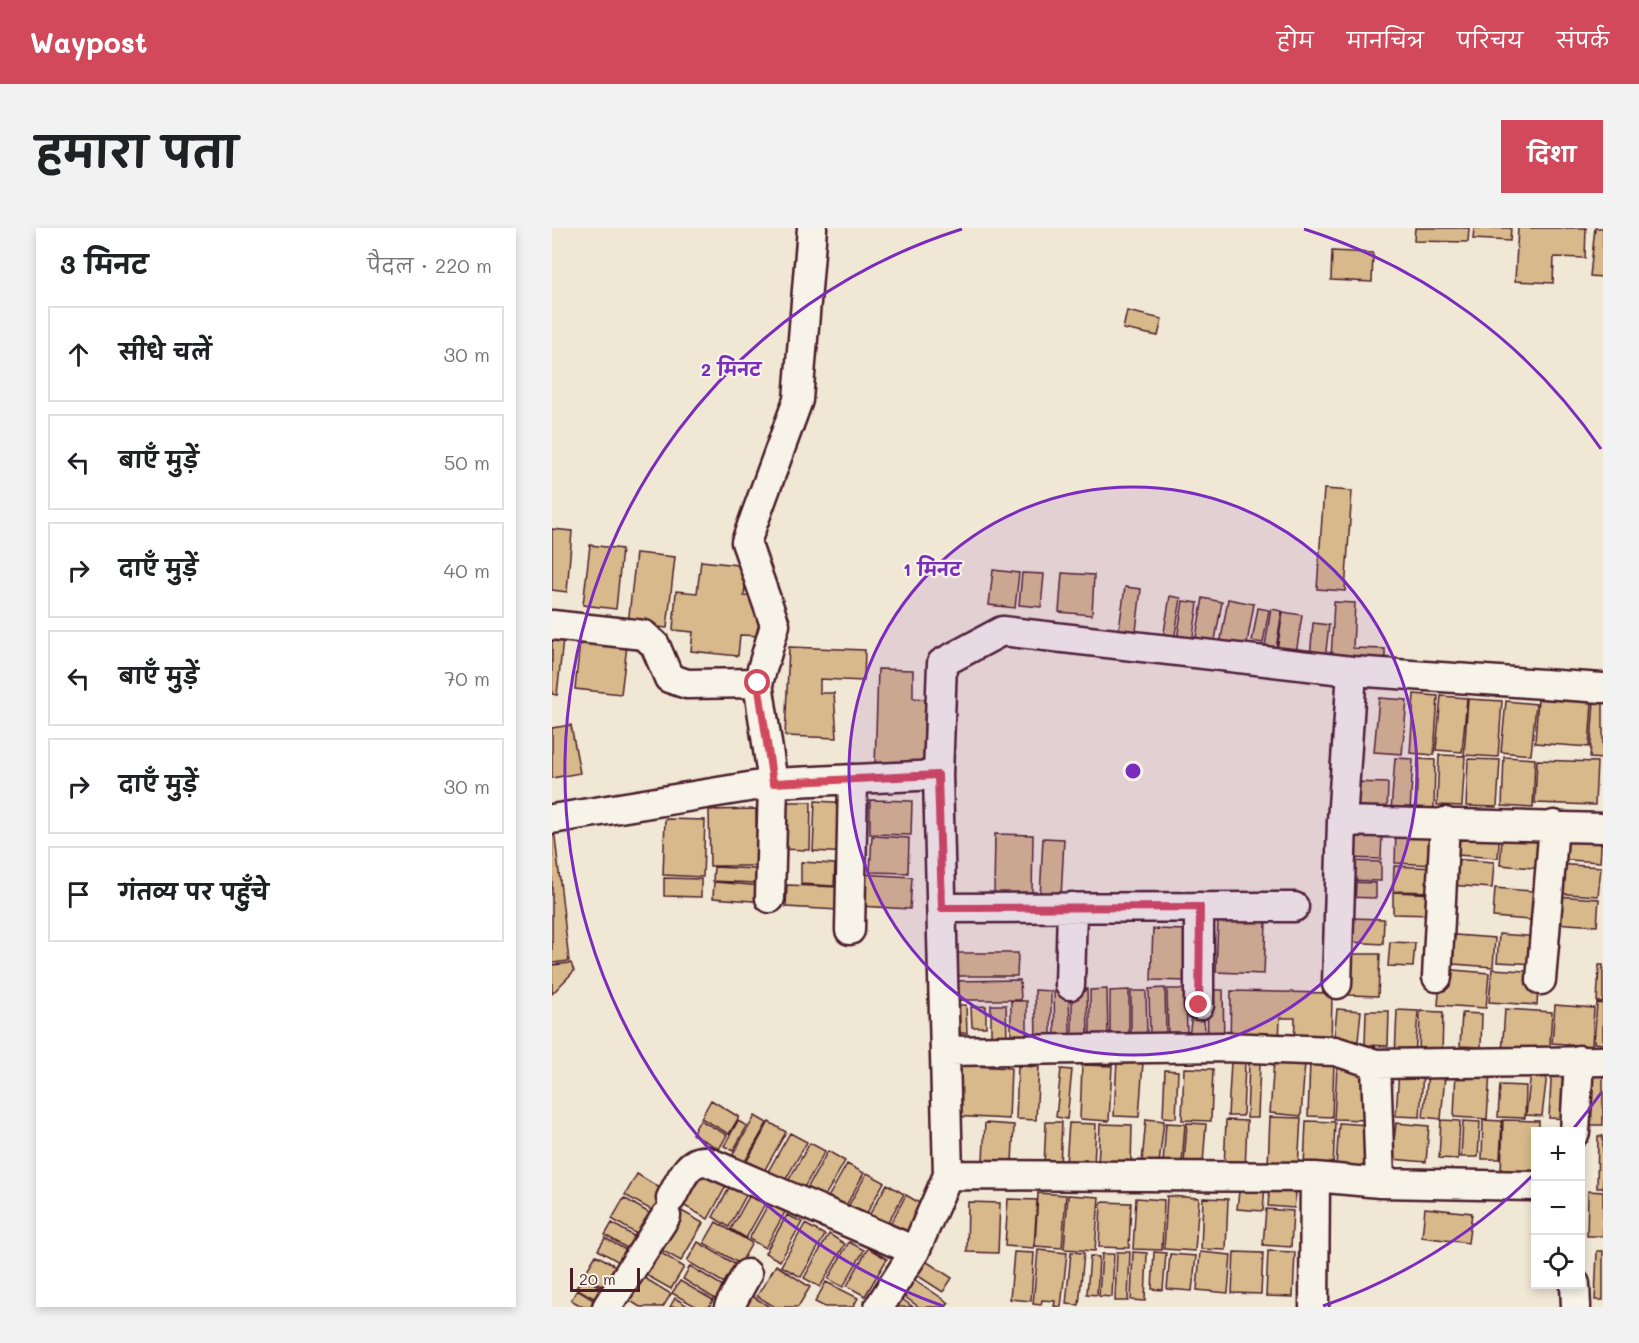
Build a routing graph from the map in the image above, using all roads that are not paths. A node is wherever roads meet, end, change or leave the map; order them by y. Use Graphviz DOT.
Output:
graph roads {
  1 [pos="812,228"];
  2 [pos="552,625"];
  3 [pos="1352,671"];
  4 [pos="758,683"];
  5 [pos="1603,688"];
  6 [pos="938,775"];
  7 [pos="853,779"];
  8 [pos="773,783"];
  9 [pos="552,819"];
  10 [pos="1342,821"];
  11 [pos="1445,822"];
  12 [pos="1554,825"];
  13 [pos="1603,828"];
  14 [pos="770,898"];
  15 [pos="1071,907"];
  16 [pos="1200,907"];
  17 [pos="1294,907"];
  18 [pos="942,908"];
  19 [pos="850,930"];
  20 [pos="1437,977"];
  21 [pos="1541,980"];
  22 [pos="1336,984"];
  23 [pos="1070,985"];
  24 [pos="1199,1005"];
  25 [pos="947,1051"];
  26 [pos="1591,1061"];
  27 [pos="1376,1064"];
  28 [pos="1576,1127"];
  29 [pos="948,1175"];
  30 [pos="1315,1177"];
  31 [pos="1380,1183"];
  32 [pos="1531,1186"];
  33 [pos="915,1251"];
  34 [pos="747,1274"];
  35 [pos="1575,1289"];
  36 [pos="607,1307"];
  37 [pos="729,1307"];
  38 [pos="879,1307"];
  39 [pos="1314,1307"];
  40 [pos="1576,1307"];
  1 -- 4 [label="street"];
  2 -- 4 [label="street"];
  3 -- 5 [label="street"];
  3 -- 6 [label="street"];
  3 -- 10 [label="street"];
  4 -- 8 [label="street"];
  6 -- 7 [label="street"];
  6 -- 18 [label="street"];
  7 -- 8 [label="street"];
  7 -- 19 [label="street"];
  8 -- 9 [label="street"];
  8 -- 14 [label="street"];
  10 -- 11 [label="street"];
  10 -- 22 [label="street"];
  11 -- 12 [label="street"];
  11 -- 20 [label="street"];
  12 -- 13 [label="street"];
  12 -- 21 [label="street"];
  15 -- 16 [label="street"];
  15 -- 18 [label="street"];
  15 -- 23 [label="street"];
  16 -- 17 [label="street"];
  16 -- 24 [label="street"];
  18 -- 25 [label="street"];
  25 -- 27 [label="street"];
  25 -- 29 [label="street"];
  26 -- 27 [label="street"];
  26 -- 28 [label="street"];
  27 -- 31 [label="street"];
  29 -- 30 [label="street"];
  29 -- 33 [label="street"];
  30 -- 31 [label="street"];
  30 -- 39 [label="street"];
  31 -- 32 [label="street"];
  33 -- 36 [label="street"];
  33 -- 38 [label="street"];
  34 -- 37 [label="street"];
  35 -- 40 [label="street"];
}
